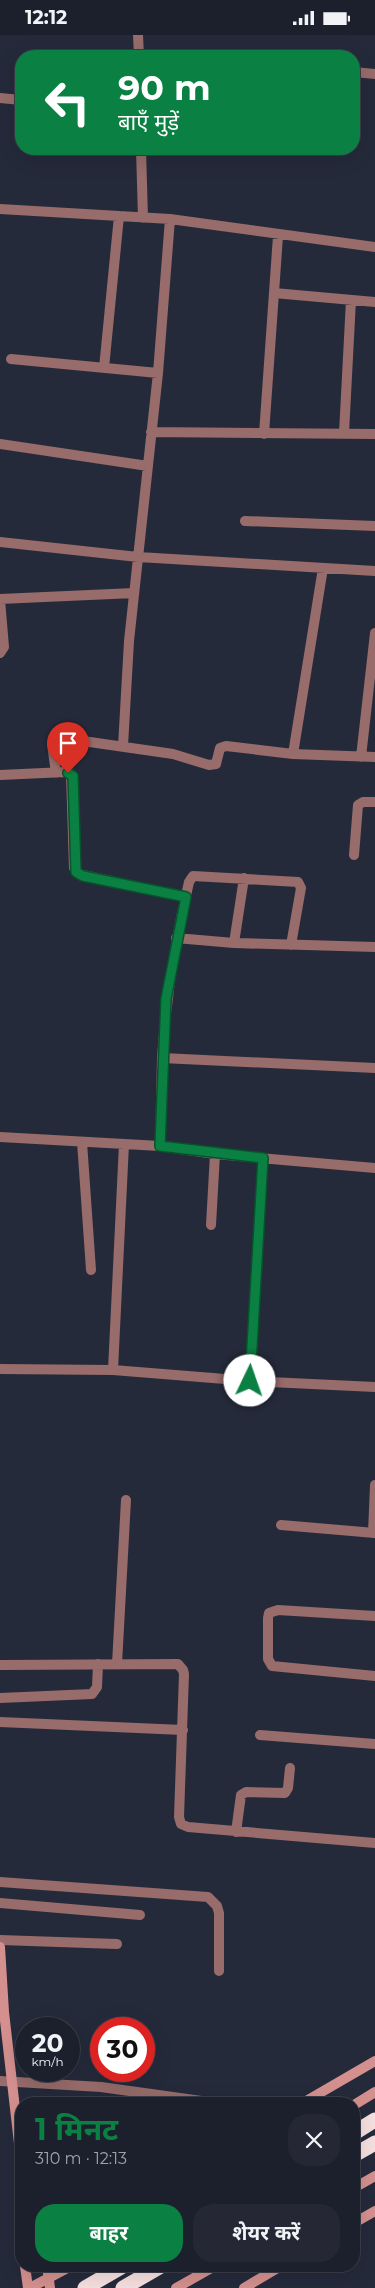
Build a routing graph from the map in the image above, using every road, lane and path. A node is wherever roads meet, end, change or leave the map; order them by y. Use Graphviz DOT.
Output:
graph roads {
  1 [pos="138,35"];
  2 [pos="139,50"];
  3 [pos="360,73"];
  4 [pos="375,74"];
  5 [pos="0,98"];
  6 [pos="15,99"];
  7 [pos="141,155"];
  8 [pos="0,209"];
  9 [pos="119,216"];
  10 [pos="143,218"];
  11 [pos="170,219"];
  12 [pos="278,236"];
  13 [pos="375,247"];
  14 [pos="274,293"];
  15 [pos="351,300"];
  16 [pos="375,302"];
  17 [pos="11,359"];
  18 [pos="104,368"];
  19 [pos="158,373"];
  20 [pos="151,433"];
  21 [pos="344,433"];
  22 [pos="264,434"];
  23 [pos="375,434"];
  24 [pos="0,444"];
  25 [pos="148,466"];
  26 [pos="245,521"];
  27 [pos="375,526"];
  28 [pos="0,542"];
  29 [pos="138,557"];
  30 [pos="323,568"];
  31 [pos="375,571"];
  32 [pos="134,593"];
  33 [pos="0,599"];
  34 [pos="375,633"];
  35 [pos="0,653"];
  36 [pos="123,746"];
  37 [pos="293,754"];
  38 [pos="362,757"];
  39 [pos="375,757"];
  40 [pos="56,773"];
  41 [pos="0,775"];
  42 [pos="375,802"];
  43 [pos="354,855"];
  44 [pos="244,878"];
  45 [pos="186,897"];
  46 [pos="176,938"];
  47 [pos="234,943"];
  48 [pos="291,945"];
  49 [pos="375,947"];
  50 [pos="162,1058"];
  51 [pos="375,1068"];
  52 [pos="0,1137"];
  53 [pos="82,1142"];
  54 [pos="124,1144"];
  55 [pos="160,1146"];
  56 [pos="215,1154"];
  57 [pos="263,1158"];
  58 [pos="375,1168"];
  59 [pos="211,1225"];
  60 [pos="91,1270"];
  61 [pos="0,1369"];
  62 [pos="113,1369"];
  63 [pos="250,1381"];
  64 [pos="375,1387"];
  65 [pos="375,1485"];
  66 [pos="126,1500"];
  67 [pos="281,1525"];
  68 [pos="374,1533"];
  69 [pos="375,1615"];
  70 [pos="98,1664"];
  71 [pos="117,1664"];
  72 [pos="0,1665"];
  73 [pos="375,1676"];
  74 [pos="0,1698"];
  75 [pos="0,1722"];
  76 [pos="183,1730"];
  77 [pos="260,1735"];
  78 [pos="375,1744"];
  79 [pos="290,1768"];
  80 [pos="236,1832"];
  81 [pos="375,1843"];
  82 [pos="0,1882"];
  83 [pos="0,1903"];
  84 [pos="140,1915"];
  85 [pos="0,1939"];
  86 [pos="117,1944"];
  87 [pos="0,1947"];
  88 [pos="219,1971"];
  89 [pos="2,2005"];
  90 [pos="375,2061"];
  91 [pos="0,2081"];
  92 [pos="12,2082"];
  93 [pos="375,2093"];
  94 [pos="173,2097"];
  95 [pos="313,2097"];
  96 [pos="360,2102"];
  97 [pos="15,2108"];
  98 [pos="375,2120"];
  99 [pos="360,2129"];
  100 [pos="375,2143"];
  101 [pos="360,2152"];
  102 [pos="375,2176"];
  103 [pos="360,2185"];
  104 [pos="375,2211"];
  105 [pos="360,2220"];
  106 [pos="26,2272"];
  107 [pos="64,2272"];
  108 [pos="112,2272"];
  109 [pos="151,2272"];
  110 [pos="204,2272"];
  111 [pos="271,2272"];
  112 [pos="50,2283"];
  113 [pos="29,2288"];
  114 [pos="85,2288"];
  115 [pos="123,2288"];
  116 [pos="176,2288"];
  117 [pos="244,2288"];
  1 -- 2 [label="street"];
  3 -- 4 [label="street"];
  5 -- 6 [label="street"];
  7 -- 10 [label="street"];
  8 -- 9 [label="street"];
  9 -- 10 [label="street"];
  9 -- 18 [label="street"];
  10 -- 11 [label="street"];
  11 -- 12 [label="street"];
  11 -- 19 [label="street"];
  12 -- 13 [label="street"];
  12 -- 14 [label="street"];
  14 -- 15 [label="street"];
  14 -- 22 [label="street"];
  15 -- 16 [label="street"];
  15 -- 21 [label="street"];
  17 -- 18 [label="street"];
  18 -- 19 [label="street"];
  19 -- 20 [label="street"];
  20 -- 22 [label="street"];
  20 -- 25 [label="street"];
  21 -- 22 [label="street"];
  21 -- 23 [label="street"];
  24 -- 25 [label="street"];
  25 -- 29 [label="street"];
  26 -- 27 [label="street"];
  28 -- 29 [label="street"];
  29 -- 30 [label="street"];
  29 -- 32 [label="street"];
  30 -- 31 [label="street"];
  30 -- 37 [label="street"];
  32 -- 33 [label="street"];
  32 -- 36 [label="street"];
  33 -- 35 [label="street"];
  34 -- 38 [label="street"];
  36 -- 37 [label="street"];
  36 -- 40 [label="street"];
  37 -- 38 [label="street"];
  38 -- 39 [label="street"];
  40 -- 41 [label="street"];
  40 -- 45 [label="street"];
  42 -- 43 [label="street"];
  44 -- 45 [label="street"];
  44 -- 47 [label="street"];
  44 -- 48 [label="street"];
  45 -- 46 [label="street"];
  46 -- 47 [label="street"];
  46 -- 50 [label="street"];
  47 -- 48 [label="street"];
  48 -- 49 [label="street"];
  50 -- 51 [label="street"];
  50 -- 55 [label="street"];
  52 -- 53 [label="street"];
  53 -- 54 [label="street"];
  53 -- 60 [label="street"];
  54 -- 55 [label="street"];
  54 -- 62 [label="street"];
  55 -- 56 [label="street"];
  56 -- 57 [label="street"];
  56 -- 59 [label="street"];
  57 -- 58 [label="street"];
  57 -- 63 [label="street"];
  61 -- 62 [label="street"];
  62 -- 63 [label="street"];
  63 -- 64 [label="street"];
  65 -- 68 [label="street"];
  66 -- 71 [label="street"];
  67 -- 68 [label="street"];
  69 -- 73 [label="street"];
  70 -- 71 [label="street"];
  70 -- 72 [label="street"];
  70 -- 74 [label="street"];
  71 -- 76 [label="street"];
  75 -- 76 [label="street"];
  76 -- 80 [label="street"];
  77 -- 78 [label="street"];
  79 -- 80 [label="street"];
  80 -- 81 [label="street"];
  82 -- 88 [label="street"];
  83 -- 84 [label="street"];
  85 -- 86 [label="street"];
  87 -- 89 [label="street"];
  89 -- 92 [label="street"];
  90 -- 95 [label="street"];
  91 -- 92 [label="street"];
  92 -- 94 [label="street"];
  92 -- 97 [label="street"];
  93 -- 96 [label="street"];
  98 -- 99 [label="highway"];
  100 -- 101 [label="highway"];
  102 -- 103 [label="street"];
  104 -- 105 [label="street"];
  106 -- 113 [label="street"];
  107 -- 112 [label="street"];
  108 -- 114 [label="highway"];
  109 -- 115 [label="highway"];
  110 -- 116 [label="street"];
  111 -- 117 [label="street"];
  112 -- 113 [label="street"];
}
